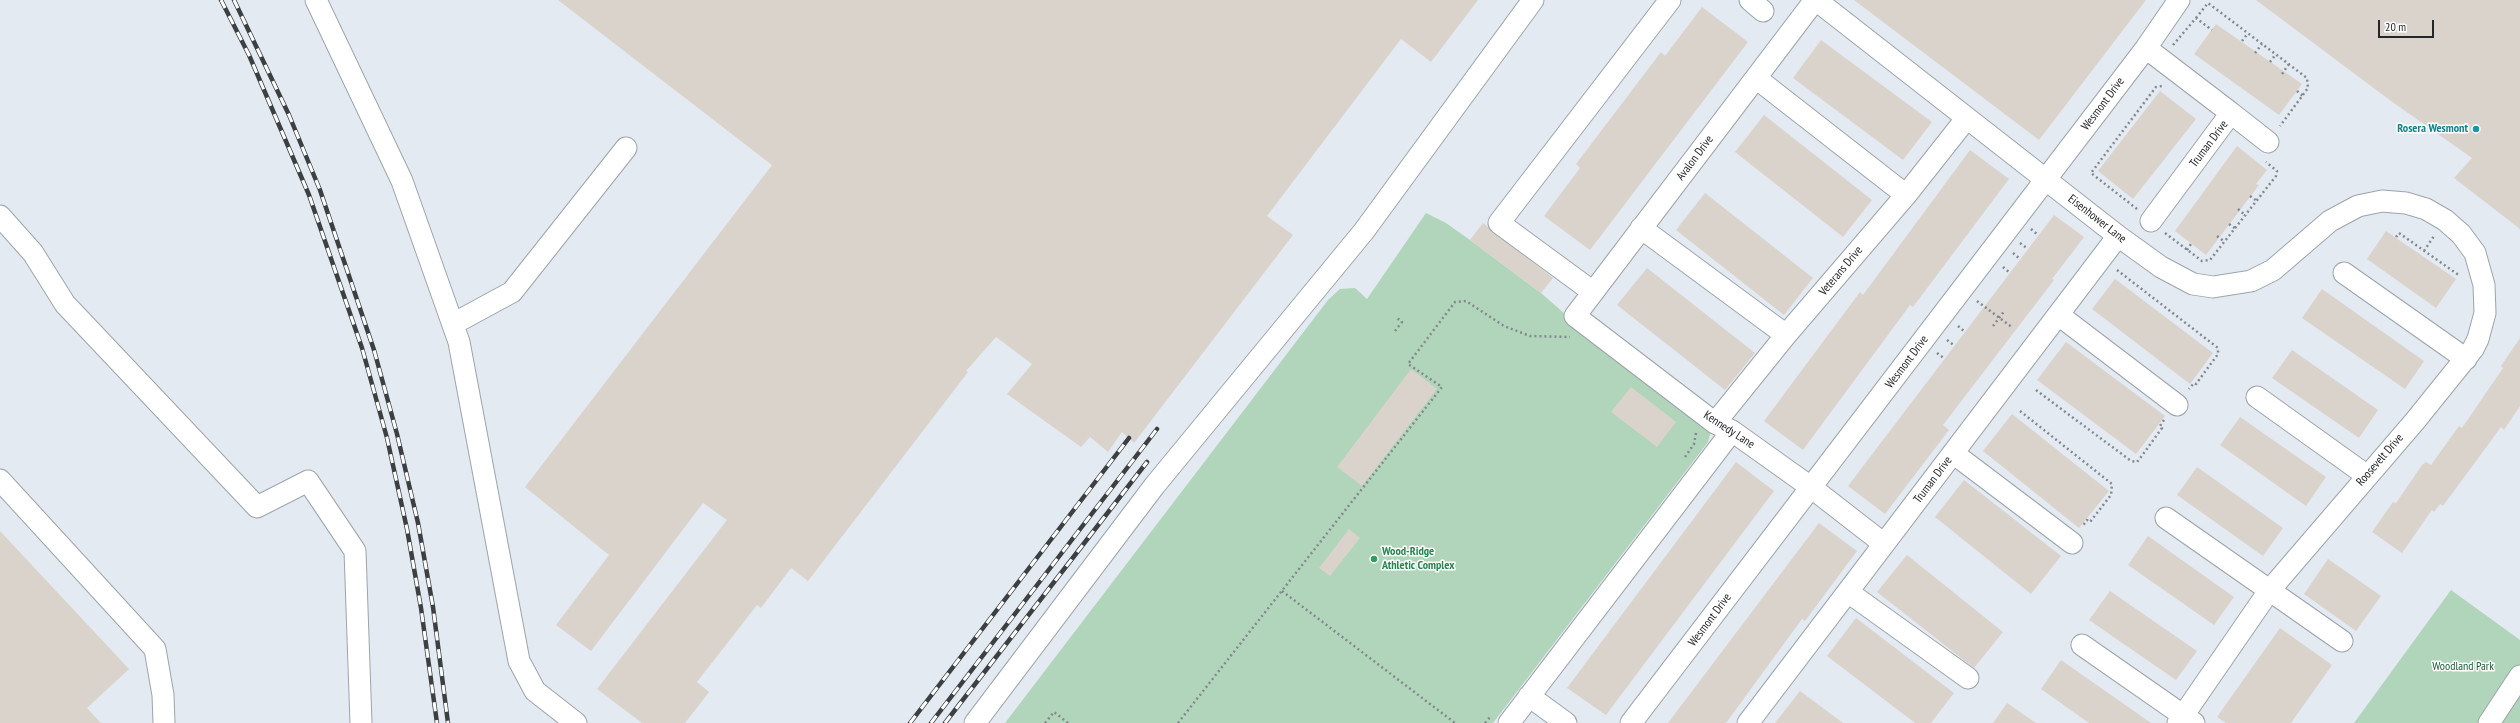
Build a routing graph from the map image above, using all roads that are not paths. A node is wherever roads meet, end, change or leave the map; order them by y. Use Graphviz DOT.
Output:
graph roads {
  1 [pos="316,0"];
  2 [pos="1533,0"];
  3 [pos="1670,0"];
  4 [pos="1816,0"];
  5 [pos="2180,0"];
  6 [pos="2146,48"];
  7 [pos="1756,78"];
  8 [pos="2231,114"];
  9 [pos="1966,119"];
  10 [pos="626,148"];
  11 [pos="2265,150"];
  12 [pos="2046,179"];
  13 [pos="1906,194"];
  14 [pos="2406,203"];
  15 [pos="0,216"];
  16 [pos="2151,222"];
  17 [pos="1641,228"];
  18 [pos="2118,236"];
  19 [pos="2344,273"];
  20 [pos="1593,292"];
  21 [pos="1575,316"];
  22 [pos="2060,316"];
  23 [pos="453,324"];
  24 [pos="1786,335"];
  25 [pos="2466,360"];
  26 [pos="2257,397"];
  27 [pos="2175,404"];
  28 [pos="1723,427"];
  29 [pos="1953,453"];
  30 [pos="2366,475"];
  31 [pos="0,480"];
  32 [pos="1812,488"];
  33 [pos="2166,518"];
  34 [pos="2072,543"];
  35 [pos="1884,544"];
  36 [pos="2269,591"];
  37 [pos="1848,592"];
  38 [pos="2342,641"];
  39 [pos="2082,645"];
  40 [pos="2520,676"];
  41 [pos="1968,678"];
  42 [pos="1529,696"];
  43 [pos="1502,717"];
  44 [pos="2185,720"];
  45 [pos="164,723"];
  46 [pos="361,723"];
  47 [pos="576,723"];
  48 [pos="976,723"];
  49 [pos="1566,723"];
  50 [pos="1632,723"];
  51 [pos="1748,723"];
  52 [pos="2489,723"];
  1 -- 23 [label="street"];
  2 -- 48 [label="street"];
  3 -- 20 [label="street"];
  4 -- 7 [label="street, Avalon Drive"];
  4 -- 9 [label="street, Eisenhower Lane"];
  5 -- 6 [label="street, Wesmont Drive"];
  6 -- 8 [label="street, Truman Drive"];
  6 -- 12 [label="street, Wesmont Drive"];
  7 -- 13 [label="street"];
  7 -- 17 [label="street, Avalon Drive"];
  8 -- 11 [label="street"];
  8 -- 16 [label="street, Truman Drive"];
  9 -- 12 [label="street, Eisenhower Lane"];
  9 -- 13 [label="street, Veterans Drive"];
  10 -- 23 [label="street"];
  12 -- 18 [label="street, Eisenhower Lane"];
  12 -- 32 [label="street, Wesmont Drive"];
  13 -- 24 [label="street, Veterans Drive"];
  14 -- 18 [label="street, Eisenhower Lane"];
  14 -- 25 [label="street, Roosevelt Drive"];
  15 -- 46 [label="street"];
  17 -- 20 [label="street, Avalon Drive"];
  17 -- 24 [label="street"];
  18 -- 22 [label="street, Truman Drive"];
  19 -- 25 [label="street"];
  20 -- 21 [label="street, Avalon Drive"];
  21 -- 28 [label="street, Kennedy Lane"];
  22 -- 27 [label="street"];
  22 -- 29 [label="street, Truman Drive"];
  23 -- 47 [label="street"];
  24 -- 28 [label="street, Veterans Drive"];
  25 -- 30 [label="street, Roosevelt Drive"];
  26 -- 30 [label="street"];
  28 -- 32 [label="street, Kennedy Lane"];
  28 -- 42 [label="street, Veterans Drive"];
  29 -- 34 [label="street"];
  29 -- 35 [label="street, Truman Drive"];
  30 -- 36 [label="street, Roosevelt Drive"];
  31 -- 45 [label="street"];
  32 -- 35 [label="street, Kennedy Lane"];
  32 -- 50 [label="street, Wesmont Drive"];
  33 -- 36 [label="street"];
  35 -- 37 [label="street, Truman Drive"];
  36 -- 38 [label="street"];
  36 -- 44 [label="street, Roosevelt Drive"];
  37 -- 41 [label="street"];
  37 -- 51 [label="street, Truman Drive"];
  39 -- 44 [label="street"];
  40 -- 52 [label="street"];
  42 -- 43 [label="street, Veterans Drive"];
  42 -- 49 [label="street"];
}
